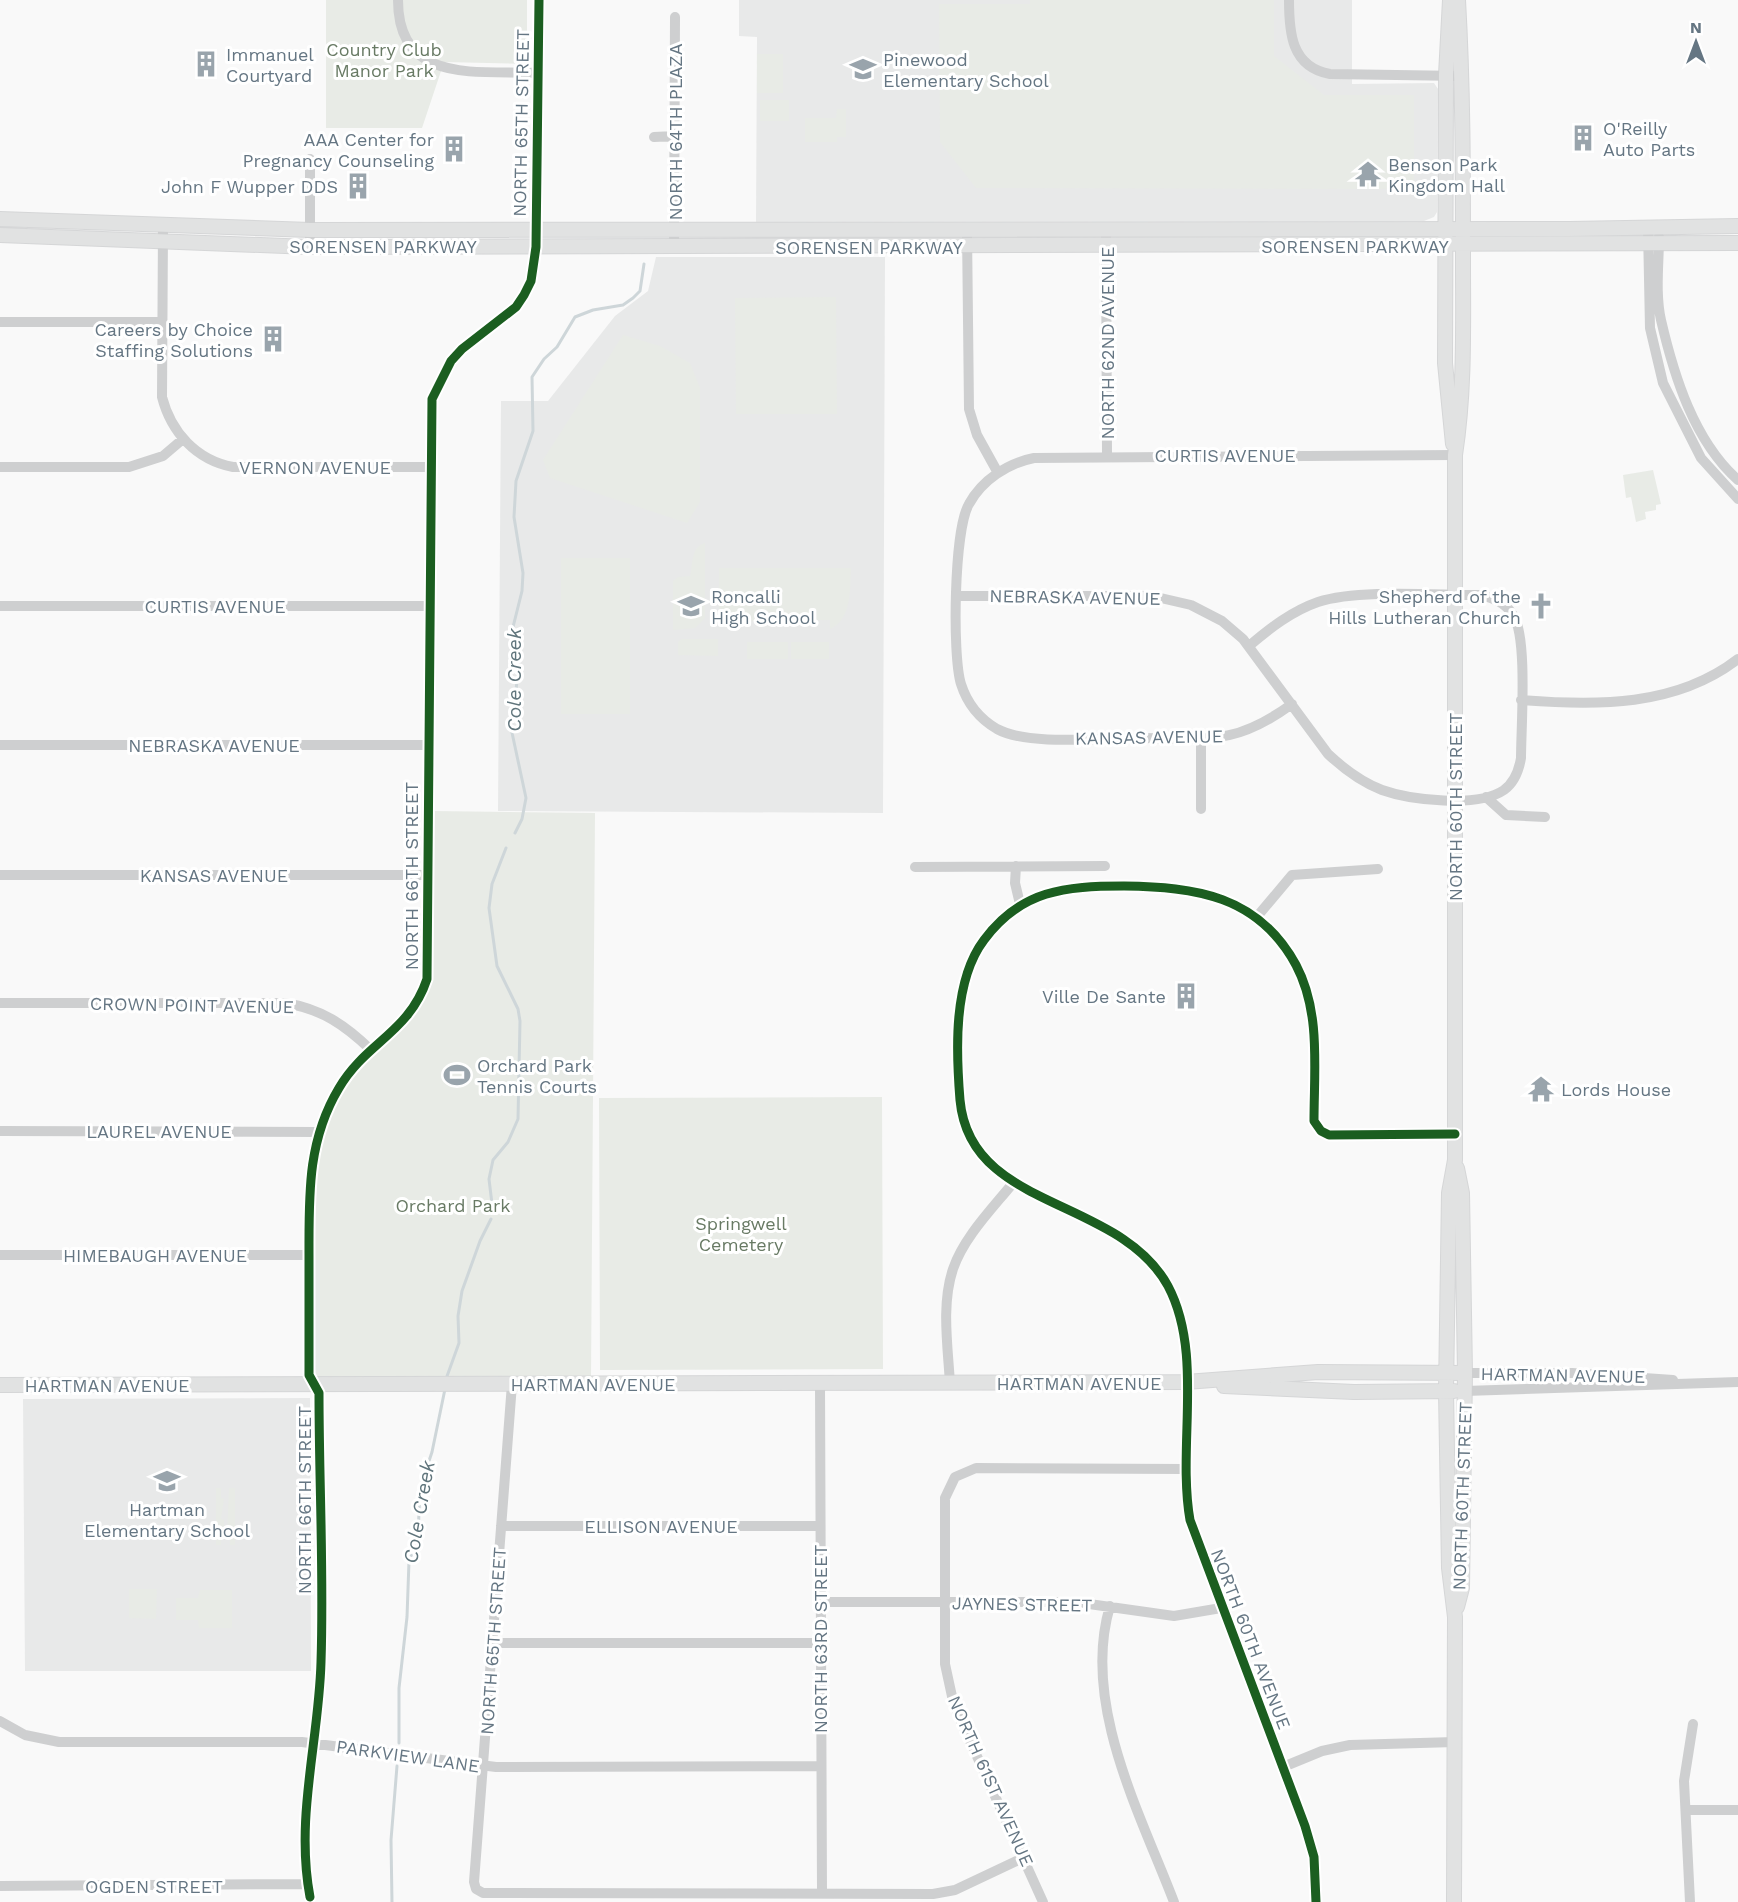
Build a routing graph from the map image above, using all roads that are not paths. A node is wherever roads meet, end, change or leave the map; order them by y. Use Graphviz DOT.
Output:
graph roads {
  1 [pos="398,0"];
  2 [pos="539,0"];
  3 [pos="1289,0"];
  4 [pos="1450,0"];
  5 [pos="1458,0"];
  6 [pos="675,17"];
  7 [pos="538,73"];
  8 [pos="1446,75"];
  9 [pos="1462,76"];
  10 [pos="675,136"];
  11 [pos="654,137"];
  12 [pos="310,159"];
  13 [pos="0,219"];
  14 [pos="162,225"];
  15 [pos="1738,226"];
  16 [pos="1654,228"];
  17 [pos="1445,229"];
  18 [pos="1463,229"];
  19 [pos="310,230"];
  20 [pos="536,230"];
  21 [pos="675,230"];
  22 [pos="967,230"];
  23 [pos="1106,230"];
  24 [pos="0,235"];
  25 [pos="162,241"];
  26 [pos="1738,243"];
  27 [pos="1445,245"];
  28 [pos="1463,245"];
  29 [pos="1654,245"];
  30 [pos="310,247"];
  31 [pos="536,247"];
  32 [pos="967,247"];
  33 [pos="1106,247"];
  34 [pos="674,248"];
  35 [pos="0,322"];
  36 [pos="161,322"];
  37 [pos="183,439"];
  38 [pos="1107,455"];
  39 [pos="1455,455"];
  40 [pos="0,467"];
  41 [pos="430,467"];
  42 [pos="998,473"];
  43 [pos="1738,480"];
  44 [pos="1738,499"];
  45 [pos="1455,595"];
  46 [pos="957,596"];
  47 [pos="0,606"];
  48 [pos="429,606"];
  49 [pos="1249,646"];
  50 [pos="1738,659"];
  51 [pos="1521,700"];
  52 [pos="1292,704"];
  53 [pos="1201,738"];
  54 [pos="0,745"];
  55 [pos="428,745"];
  56 [pos="1486,797"];
  57 [pos="1455,799"];
  58 [pos="1201,809"];
  59 [pos="1545,817"];
  60 [pos="1016,866"];
  61 [pos="1105,866"];
  62 [pos="915,867"];
  63 [pos="1378,869"];
  64 [pos="428,874"];
  65 [pos="0,875"];
  66 [pos="1020,904"];
  67 [pos="1255,919"];
  68 [pos="0,1003"];
  69 [pos="370,1050"];
  70 [pos="0,1131"];
  71 [pos="318,1132"];
  72 [pos="1455,1134"];
  73 [pos="1455,1160"];
  74 [pos="1013,1183"];
  75 [pos="0,1255"];
  76 [pos="309,1255"];
  77 [pos="1446,1373"];
  78 [pos="1465,1373"];
  79 [pos="1186,1382"];
  80 [pos="1688,1382"];
  81 [pos="1738,1382"];
  82 [pos="315,1384"];
  83 [pos="512,1384"];
  84 [pos="820,1384"];
  85 [pos="950,1384"];
  86 [pos="0,1385"];
  87 [pos="1446,1391"];
  88 [pos="1465,1391"];
  89 [pos="1185,1469"];
  90 [pos="501,1526"];
  91 [pos="820,1526"];
  92 [pos="820,1602"];
  93 [pos="945,1602"];
  94 [pos="1110,1606"];
  95 [pos="1221,1608"];
  96 [pos="1455,1617"];
  97 [pos="492,1643"];
  98 [pos="820,1643"];
  99 [pos="0,1721"];
  100 [pos="1693,1724"];
  101 [pos="1455,1742"];
  102 [pos="312,1743"];
  103 [pos="483,1766"];
  104 [pos="821,1766"];
  105 [pos="1283,1767"];
  106 [pos="1686,1810"];
  107 [pos="1738,1810"];
  108 [pos="1025,1857"];
  109 [pos="308,1884"];
  110 [pos="0,1886"];
  111 [pos="822,1893"];
  112 [pos="310,1897"];
  113 [pos="663,1898"];
  114 [pos="925,1898"];
  115 [pos="1043,1902"];
  116 [pos="1174,1902"];
  117 [pos="1316,1902"];
  118 [pos="1454,1902"];
  119 [pos="1690,1902"];
  1 -- 7 [label="street"];
  2 -- 7 [label="street, NORTH 65TH STREET"];
  3 -- 8 [label="street"];
  4 -- 8 [label="main road, NORTH 60TH STREET"];
  5 -- 9 [label="main road, NORTH 60TH STREET"];
  6 -- 10 [label="street, NORTH 64TH PLAZA"];
  7 -- 20 [label="street, NORTH 65TH STREET"];
  8 -- 9 [label="street"];
  8 -- 17 [label="main road, NORTH 60TH STREET"];
  9 -- 18 [label="main road, NORTH 60TH STREET"];
  10 -- 11 [label="street"];
  10 -- 21 [label="street, NORTH 64TH PLAZA"];
  12 -- 19 [label="street"];
  13 -- 14 [label="main road, SORENSEN PARKWAY"];
  14 -- 19 [label="main road, SORENSEN PARKWAY"];
  14 -- 25 [label="street, VERNON AVENUE"];
  15 -- 16 [label="main road, SORENSEN PARKWAY"];
  16 -- 18 [label="main road, SORENSEN PARKWAY"];
  16 -- 29 [label="street"];
  17 -- 18 [label="main road, SORENSEN PARKWAY"];
  17 -- 23 [label="main road, SORENSEN PARKWAY"];
  17 -- 27 [label="main road, NORTH 60TH STREET"];
  18 -- 28 [label="main road, NORTH 60TH STREET"];
  19 -- 20 [label="main road, SORENSEN PARKWAY"];
  19 -- 30 [label="street"];
  20 -- 21 [label="main road, SORENSEN PARKWAY"];
  20 -- 31 [label="street, NORTH 65TH STREET"];
  21 -- 22 [label="main road, SORENSEN PARKWAY"];
  21 -- 34 [label="street, NORTH 64TH PLAZA"];
  22 -- 23 [label="main road, SORENSEN PARKWAY"];
  22 -- 32 [label="street"];
  23 -- 33 [label="street, NORTH 62ND AVENUE"];
  24 -- 25 [label="main road, SORENSEN PARKWAY"];
  25 -- 30 [label="main road, SORENSEN PARKWAY"];
  25 -- 36 [label="street, VERNON AVENUE"];
  26 -- 29 [label="main road, SORENSEN PARKWAY"];
  27 -- 28 [label="main road, SORENSEN PARKWAY"];
  27 -- 33 [label="main road, SORENSEN PARKWAY"];
  27 -- 39 [label="main road, NORTH 60TH STREET"];
  28 -- 29 [label="main road, SORENSEN PARKWAY"];
  28 -- 39 [label="main road, NORTH 60TH STREET"];
  29 -- 43 [label="street"];
  29 -- 44 [label="street"];
  30 -- 31 [label="main road, SORENSEN PARKWAY"];
  31 -- 34 [label="main road, SORENSEN PARKWAY"];
  31 -- 41 [label="street, NORTH 66TH STREET"];
  32 -- 33 [label="main road, SORENSEN PARKWAY"];
  32 -- 34 [label="main road, SORENSEN PARKWAY"];
  32 -- 42 [label="street"];
  33 -- 38 [label="street, NORTH 62ND AVENUE"];
  35 -- 36 [label="street"];
  36 -- 37 [label="street, VERNON AVENUE"];
  37 -- 40 [label="street"];
  37 -- 41 [label="street, VERNON AVENUE"];
  38 -- 39 [label="street, CURTIS AVENUE"];
  38 -- 42 [label="street, CURTIS AVENUE"];
  39 -- 45 [label="main road, NORTH 60TH STREET"];
  41 -- 48 [label="street, NORTH 66TH STREET"];
  42 -- 46 [label="street"];
  45 -- 49 [label="street"];
  45 -- 51 [label="street"];
  45 -- 57 [label="main road, NORTH 60TH STREET"];
  46 -- 49 [label="street, NEBRASKA AVENUE"];
  46 -- 53 [label="street, KANSAS AVENUE"];
  47 -- 48 [label="street, CURTIS AVENUE"];
  48 -- 55 [label="street, NORTH 66TH STREET"];
  49 -- 52 [label="street, NEBRASKA AVENUE"];
  50 -- 51 [label="street"];
  51 -- 56 [label="street"];
  52 -- 53 [label="street, KANSAS AVENUE"];
  52 -- 57 [label="street"];
  53 -- 58 [label="street"];
  54 -- 55 [label="street, NEBRASKA AVENUE"];
  55 -- 64 [label="street, NORTH 66TH STREET"];
  56 -- 57 [label="street"];
  56 -- 59 [label="street"];
  57 -- 72 [label="main road, NORTH 60TH STREET"];
  60 -- 61 [label="street"];
  60 -- 62 [label="street"];
  60 -- 66 [label="street"];
  63 -- 67 [label="street"];
  64 -- 65 [label="street, KANSAS AVENUE"];
  64 -- 69 [label="street, NORTH 66TH STREET"];
  66 -- 67 [label="street"];
  66 -- 74 [label="street, NORTH 60TH AVENUE"];
  67 -- 72 [label="street"];
  68 -- 69 [label="street, CROWN POINT AVENUE"];
  69 -- 71 [label="street, NORTH 66TH STREET"];
  70 -- 71 [label="street, LAUREL AVENUE"];
  71 -- 76 [label="street, NORTH 66TH STREET"];
  72 -- 73 [label="main road, NORTH 60TH STREET"];
  73 -- 77 [label="main road, NORTH 60TH STREET"];
  73 -- 78 [label="main road, NORTH 60TH STREET"];
  74 -- 79 [label="street, NORTH 60TH AVENUE"];
  74 -- 85 [label="street"];
  75 -- 76 [label="street, HIMEBAUGH AVENUE"];
  76 -- 82 [label="street, NORTH 66TH STREET"];
  77 -- 78 [label="main road, HARTMAN AVENUE"];
  77 -- 79 [label="main road, HARTMAN AVENUE"];
  77 -- 87 [label="main road, NORTH 60TH STREET"];
  78 -- 80 [label="street, HARTMAN AVENUE"];
  78 -- 88 [label="main road, NORTH 60TH STREET"];
  79 -- 85 [label="main road, HARTMAN AVENUE"];
  79 -- 87 [label="main road, HARTMAN AVENUE"];
  79 -- 89 [label="street, NORTH 60TH AVENUE"];
  80 -- 81 [label="street, HARTMAN AVENUE"];
  80 -- 88 [label="street, HARTMAN AVENUE"];
  82 -- 83 [label="main road, HARTMAN AVENUE"];
  82 -- 86 [label="main road, HARTMAN AVENUE"];
  82 -- 102 [label="street, NORTH 66TH STREET"];
  83 -- 84 [label="main road, HARTMAN AVENUE"];
  83 -- 90 [label="street, NORTH 65TH STREET"];
  84 -- 85 [label="main road, HARTMAN AVENUE"];
  84 -- 91 [label="street, NORTH 63RD STREET"];
  87 -- 88 [label="main road, HARTMAN AVENUE"];
  87 -- 96 [label="main road, NORTH 60TH STREET"];
  88 -- 96 [label="main road, NORTH 60TH STREET"];
  89 -- 93 [label="street, NORTH 61ST AVENUE"];
  89 -- 95 [label="street, NORTH 60TH AVENUE"];
  90 -- 91 [label="street, ELLISON AVENUE"];
  90 -- 97 [label="street, NORTH 65TH STREET"];
  91 -- 92 [label="street, NORTH 63RD STREET"];
  92 -- 93 [label="street, JAYNES STREET"];
  92 -- 98 [label="street, NORTH 63RD STREET"];
  93 -- 94 [label="street, JAYNES STREET"];
  93 -- 108 [label="street, NORTH 61ST AVENUE"];
  94 -- 95 [label="street, JAYNES STREET"];
  94 -- 116 [label="street"];
  95 -- 105 [label="street, NORTH 60TH AVENUE"];
  96 -- 101 [label="main road, NORTH 60TH STREET"];
  97 -- 98 [label="street"];
  97 -- 103 [label="street, NORTH 65TH STREET"];
  98 -- 104 [label="street, NORTH 63RD STREET"];
  99 -- 102 [label="street, PARKVIEW LANE"];
  100 -- 106 [label="street"];
  101 -- 105 [label="street"];
  101 -- 118 [label="main road, NORTH 60TH STREET"];
  102 -- 103 [label="street, PARKVIEW LANE"];
  102 -- 109 [label="street, NORTH 66TH STREET"];
  103 -- 104 [label="street, PARKVIEW LANE"];
  103 -- 113 [label="street, NORTH 65TH STREET"];
  104 -- 111 [label="street, NORTH 63RD STREET"];
  105 -- 117 [label="street, NORTH 60TH AVENUE"];
  106 -- 107 [label="street"];
  106 -- 119 [label="street"];
  108 -- 114 [label="street"];
  108 -- 115 [label="street, NORTH 61ST AVENUE"];
  109 -- 110 [label="street, OGDEN STREET"];
  109 -- 112 [label="street, NORTH 66TH STREET"];
  111 -- 113 [label="street"];
  111 -- 114 [label="street"];
}
